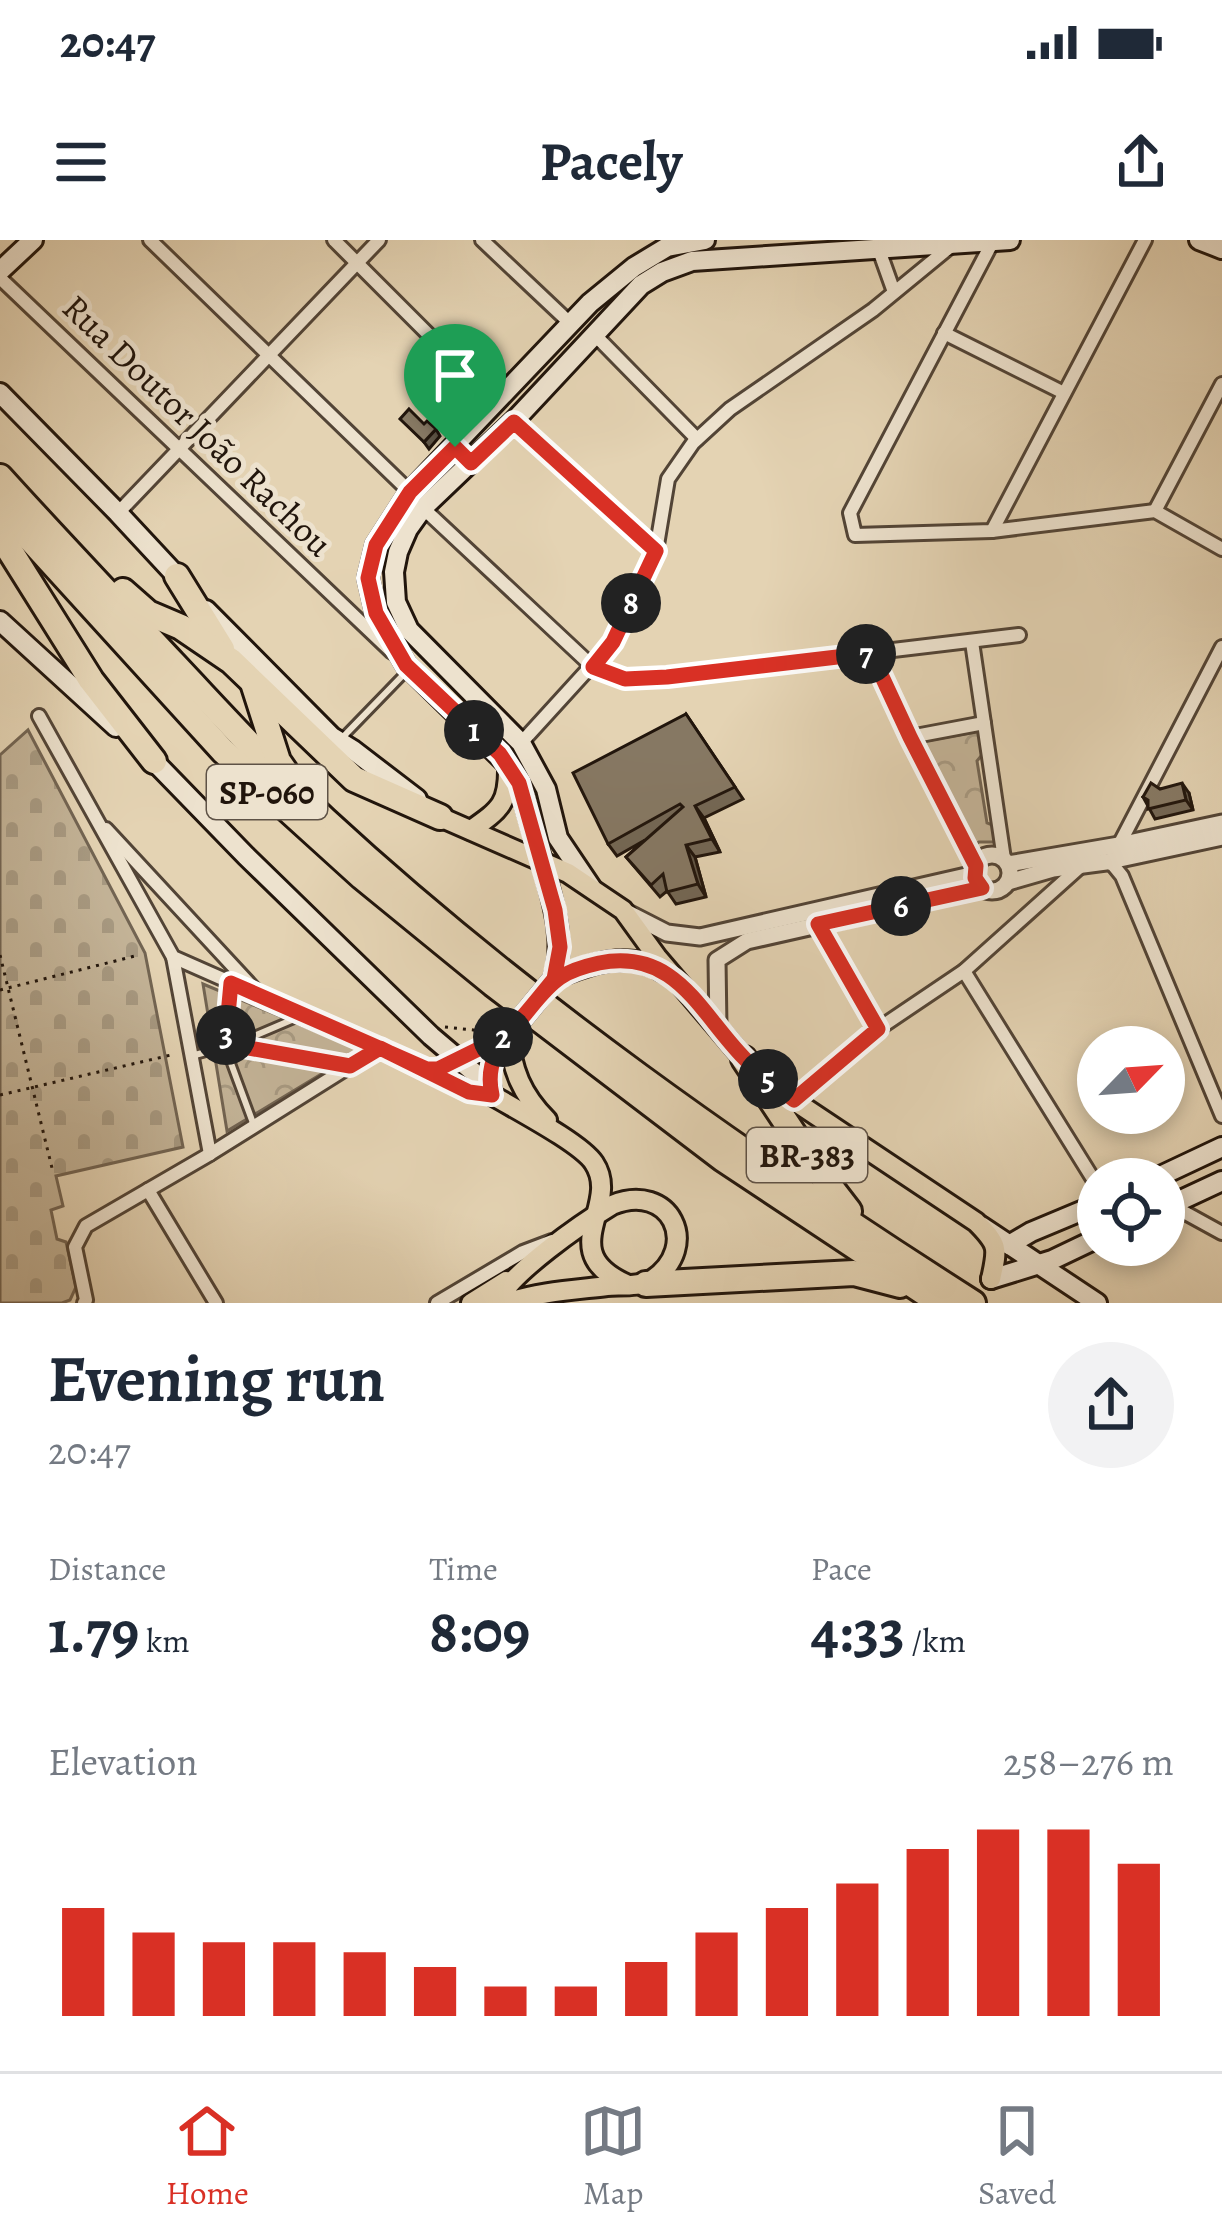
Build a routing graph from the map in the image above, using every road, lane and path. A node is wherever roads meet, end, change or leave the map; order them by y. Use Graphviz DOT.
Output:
graph roads {
  1 [pos="32,240"];
  2 [pos="150,240"];
  3 [pos="334,240"];
  4 [pos="379,240"];
  5 [pos="482,240"];
  6 [pos="656,240"];
  7 [pos="705,240"];
  8 [pos="1010,240"];
  9 [pos="1145,240"];
  10 [pos="1198,240"];
  11 [pos="993,241"];
  12 [pos="951,246"];
  13 [pos="1222,249"];
  14 [pos="879,250"];
  15 [pos="356,263"];
  16 [pos="634,267"];
  17 [pos="0,274"];
  18 [pos="894,292"];
  19 [pos="571,324"];
  20 [pos="594,334"];
  21 [pos="944,334"];
  22 [pos="269,354"];
  23 [pos="1222,384"];
  24 [pos="0,393"];
  25 [pos="1064,393"];
  26 [pos="496,402"];
  27 [pos="514,422"];
  28 [pos="697,440"];
  29 [pos="455,447"];
  30 [pos="178,448"];
  31 [pos="471,463"];
  32 [pos="0,477"];
  33 [pos="410,492"];
  34 [pos="0,506"];
  35 [pos="424,508"];
  36 [pos="1155,511"];
  37 [pos="118,513"];
  38 [pos="35,515"];
  39 [pos="992,532"];
  40 [pos="0,535"];
  41 [pos="1222,549"];
  42 [pos="656,551"];
  43 [pos="177,576"];
  44 [pos="0,621"];
  45 [pos="1018,635"];
  46 [pos="973,642"];
  47 [pos="1221,652"];
  48 [pos="871,653"];
  49 [pos="245,665"];
  50 [pos="408,667"];
  51 [pos="593,667"];
  52 [pos="453,673"];
  53 [pos="434,692"];
  54 [pos="39,716"];
  55 [pos="984,723"];
  56 [pos="910,737"];
  57 [pos="521,743"];
  58 [pos="348,744"];
  59 [pos="154,760"];
  60 [pos="508,765"];
  61 [pos="93,815"];
  62 [pos="440,817"];
  63 [pos="325,819"];
  64 [pos="1222,823"];
  65 [pos="471,830"];
  66 [pos="1222,837"];
  67 [pos="1119,845"];
  68 [pos="542,861"];
  69 [pos="1106,862"];
  70 [pos="1082,865"];
  71 [pos="1006,869"];
  72 [pos="978,876"];
  73 [pos="593,890"];
  74 [pos="555,910"];
  75 [pos="623,910"];
  76 [pos="818,924"];
  77 [pos="0,955"];
  78 [pos="135,956"];
  79 [pos="173,957"];
  80 [pos="964,971"];
  81 [pos="554,979"];
  82 [pos="231,983"];
  83 [pos="682,985"];
  84 [pos="8,988"];
  85 [pos="0,990"];
  86 [pos="260,996"];
  87 [pos="304,1015"];
  88 [pos="418,1024"];
  89 [pos="718,1027"];
  90 [pos="878,1029"];
  91 [pos="509,1034"];
  92 [pos="229,1046"];
  93 [pos="380,1048"];
  94 [pos="171,1055"];
  95 [pos="191,1056"];
  96 [pos="458,1059"];
  97 [pos="744,1059"];
  98 [pos="350,1066"];
  99 [pos="427,1069"];
  100 [pos="34,1088"];
  101 [pos="0,1095"];
  102 [pos="492,1095"];
  103 [pos="794,1100"];
  104 [pos="1222,1116"];
  105 [pos="254,1126"];
  106 [pos="566,1140"];
  107 [pos="1222,1147"];
  108 [pos="210,1154"];
  109 [pos="1080,1158"];
  110 [pos="1185,1164"];
  111 [pos="52,1168"];
  112 [pos="1222,1181"];
  113 [pos="148,1190"];
  114 [pos="1185,1198"];
  115 [pos="1077,1214"];
  116 [pos="1185,1215"];
  117 [pos="595,1216"];
  118 [pos="976,1222"];
  119 [pos="575,1231"];
  120 [pos="1222,1232"];
  121 [pos="880,1243"];
  122 [pos="1009,1245"];
  123 [pos="1077,1247"];
  124 [pos="530,1265"];
  125 [pos="1038,1265"];
  126 [pos="636,1284"];
  127 [pos="551,1292"];
  128 [pos="930,1296"];
  129 [pos="84,1303"];
  130 [pos="216,1303"];
  131 [pos="437,1303"];
  132 [pos="471,1303"];
  133 [pos="501,1303"];
  134 [pos="973,1303"];
  135 [pos="1097,1303"];
  1 -- 17 [label="main road"];
  2 -- 22 [label="street"];
  3 -- 15 [label="street"];
  4 -- 15 [label="street"];
  5 -- 19 [label="street"];
  6 -- 16 [label="street"];
  7 -- 16 [label="main road"];
  8 -- 11 [label="main road"];
  9 -- 25 [label="street"];
  10 -- 13 [label="main road"];
  11 -- 12 [label="main road"];
  11 -- 21 [label="street"];
  12 -- 14 [label="main road"];
  12 -- 18 [label="street"];
  14 -- 18 [label="street"];
  14 -- 20 [label="main road"];
  15 -- 22 [label="street"];
  15 -- 26 [label="street"];
  16 -- 19 [label="main road"];
  17 -- 30 [label="street, Rua Doutor João Rachou"];
  18 -- 28 [label="street"];
  19 -- 26 [label="main road"];
  20 -- 27 [label="main road"];
  20 -- 28 [label="street"];
  21 -- 25 [label="street"];
  21 -- 39 [label="street"];
  22 -- 30 [label="street"];
  22 -- 33 [label="street"];
  23 -- 36 [label="street"];
  24 -- 37 [label="main road"];
  25 -- 39 [label="street"];
  26 -- 29 [label="main road"];
  27 -- 31 [label="main road"];
  27 -- 42 [label="street"];
  28 -- 42 [label="street"];
  29 -- 31 [label="main road"];
  29 -- 33 [label="main road"];
  30 -- 37 [label="street"];
  30 -- 50 [label="street, Rua Doutor João Rachou"];
  31 -- 35 [label="main road"];
  32 -- 38 [label="highway, SP-060"];
  33 -- 50 [label="main road"];
  34 -- 128 [label="highway, SP-060"];
  35 -- 51 [label="street"];
  35 -- 52 [label="main road"];
  36 -- 39 [label="street"];
  36 -- 41 [label="street"];
  37 -- 43 [label="main road"];
  38 -- 49 [label="highway"];
  38 -- 63 [label="highway, SP-060"];
  40 -- 59 [label="highway"];
  42 -- 51 [label="street"];
  43 -- 49 [label="highway"];
  44 -- 59 [label="main road"];
  45 -- 46 [label="street"];
  46 -- 48 [label="street"];
  46 -- 55 [label="street"];
  47 -- 67 [label="street"];
  48 -- 51 [label="street"];
  48 -- 56 [label="street"];
  49 -- 58 [label="main road"];
  49 -- 62 [label="highway"];
  49 -- 63 [label="highway"];
  50 -- 53 [label="main road"];
  50 -- 58 [label="lane"];
  51 -- 57 [label="street"];
  52 -- 53 [label="main road"];
  52 -- 57 [label="main road"];
  53 -- 60 [label="main road"];
  54 -- 61 [label="street"];
  55 -- 56 [label="street"];
  55 -- 71 [label="street"];
  56 -- 72 [label="street"];
  57 -- 73 [label="main road"];
  58 -- 62 [label="main road"];
  59 -- 88 [label="main road"];
  60 -- 65 [label="main road"];
  60 -- 68 [label="main road"];
  61 -- 79 [label="street"];
  61 -- 86 [label="street"];
  62 -- 65 [label="main road"];
  63 -- 121 [label="highway, SP-060"];
  64 -- 67 [label="street"];
  65 -- 68 [label="main road"];
  66 -- 69 [label="street"];
  67 -- 71 [label="street"];
  68 -- 73 [label="main road"];
  68 -- 74 [label="main road"];
  69 -- 70 [label="street"];
  69 -- 104 [label="street"];
  70 -- 71 [label="street"];
  70 -- 80 [label="street"];
  71 -- 72 [label="street"];
  71 -- 72 [label="street"];
  72 -- 75 [label="street"];
  72 -- 76 [label="street"];
  73 -- 74 [label="main road"];
  73 -- 75 [label="main road, BR-383"];
  74 -- 81 [label="main road"];
  75 -- 83 [label="main road, BR-383"];
  76 -- 89 [label="street"];
  76 -- 90 [label="street"];
  77 -- 84 [label="path"];
  78 -- 84 [label="path"];
  79 -- 82 [label="street"];
  79 -- 95 [label="street"];
  80 -- 90 [label="street"];
  80 -- 109 [label="street"];
  81 -- 83 [label="main road"];
  81 -- 91 [label="main road, bridge"];
  82 -- 86 [label="street"];
  82 -- 92 [label="lane"];
  83 -- 89 [label="main road, BR-383"];
  84 -- 85 [label="path"];
  84 -- 100 [label="path"];
  86 -- 87 [label="street"];
  87 -- 92 [label="lane"];
  87 -- 93 [label="street"];
  88 -- 91 [label="path"];
  88 -- 96 [label="main road"];
  89 -- 97 [label="main road, BR-383"];
  90 -- 103 [label="street"];
  91 -- 96 [label="street"];
  91 -- 102 [label="main road"];
  91 -- 106 [label="main road"];
  92 -- 95 [label="lane"];
  92 -- 98 [label="lane"];
  92 -- 105 [label="lane"];
  93 -- 98 [label="street"];
  93 -- 99 [label="street"];
  94 -- 100 [label="path"];
  95 -- 108 [label="street"];
  96 -- 99 [label="street"];
  96 -- 102 [label="main road"];
  97 -- 103 [label="main road"];
  97 -- 121 [label="highway, BR-383"];
  98 -- 105 [label="street"];
  99 -- 102 [label="street"];
  100 -- 101 [label="path"];
  100 -- 111 [label="path"];
  102 -- 106 [label="main road"];
  103 -- 118 [label="main road"];
  105 -- 108 [label="street"];
  106 -- 117 [label="main road"];
  107 -- 110 [label="main road"];
  108 -- 113 [label="street"];
  112 -- 114 [label="main road"];
  113 -- 129 [label="street"];
  113 -- 130 [label="street"];
  115 -- 122 [label="main road"];
  116 -- 120 [label="street"];
  117 -- 119 [label="main road"];
  117 -- 126 [label="main road"];
  117 -- 126 [label="main road"];
  118 -- 122 [label="main road"];
  118 -- 125 [label="main road"];
  119 -- 124 [label="main road"];
  119 -- 131 [label="street"];
  121 -- 134 [label="highway, SP-060"];
  122 -- 125 [label="main road"];
  123 -- 125 [label="main road"];
  124 -- 127 [label="main road"];
  124 -- 132 [label="main road"];
  124 -- 133 [label="main road"];
  125 -- 135 [label="main road"];
  126 -- 127 [label="main road"];
  126 -- 128 [label="highway"];
  127 -- 133 [label="main road"];
}
